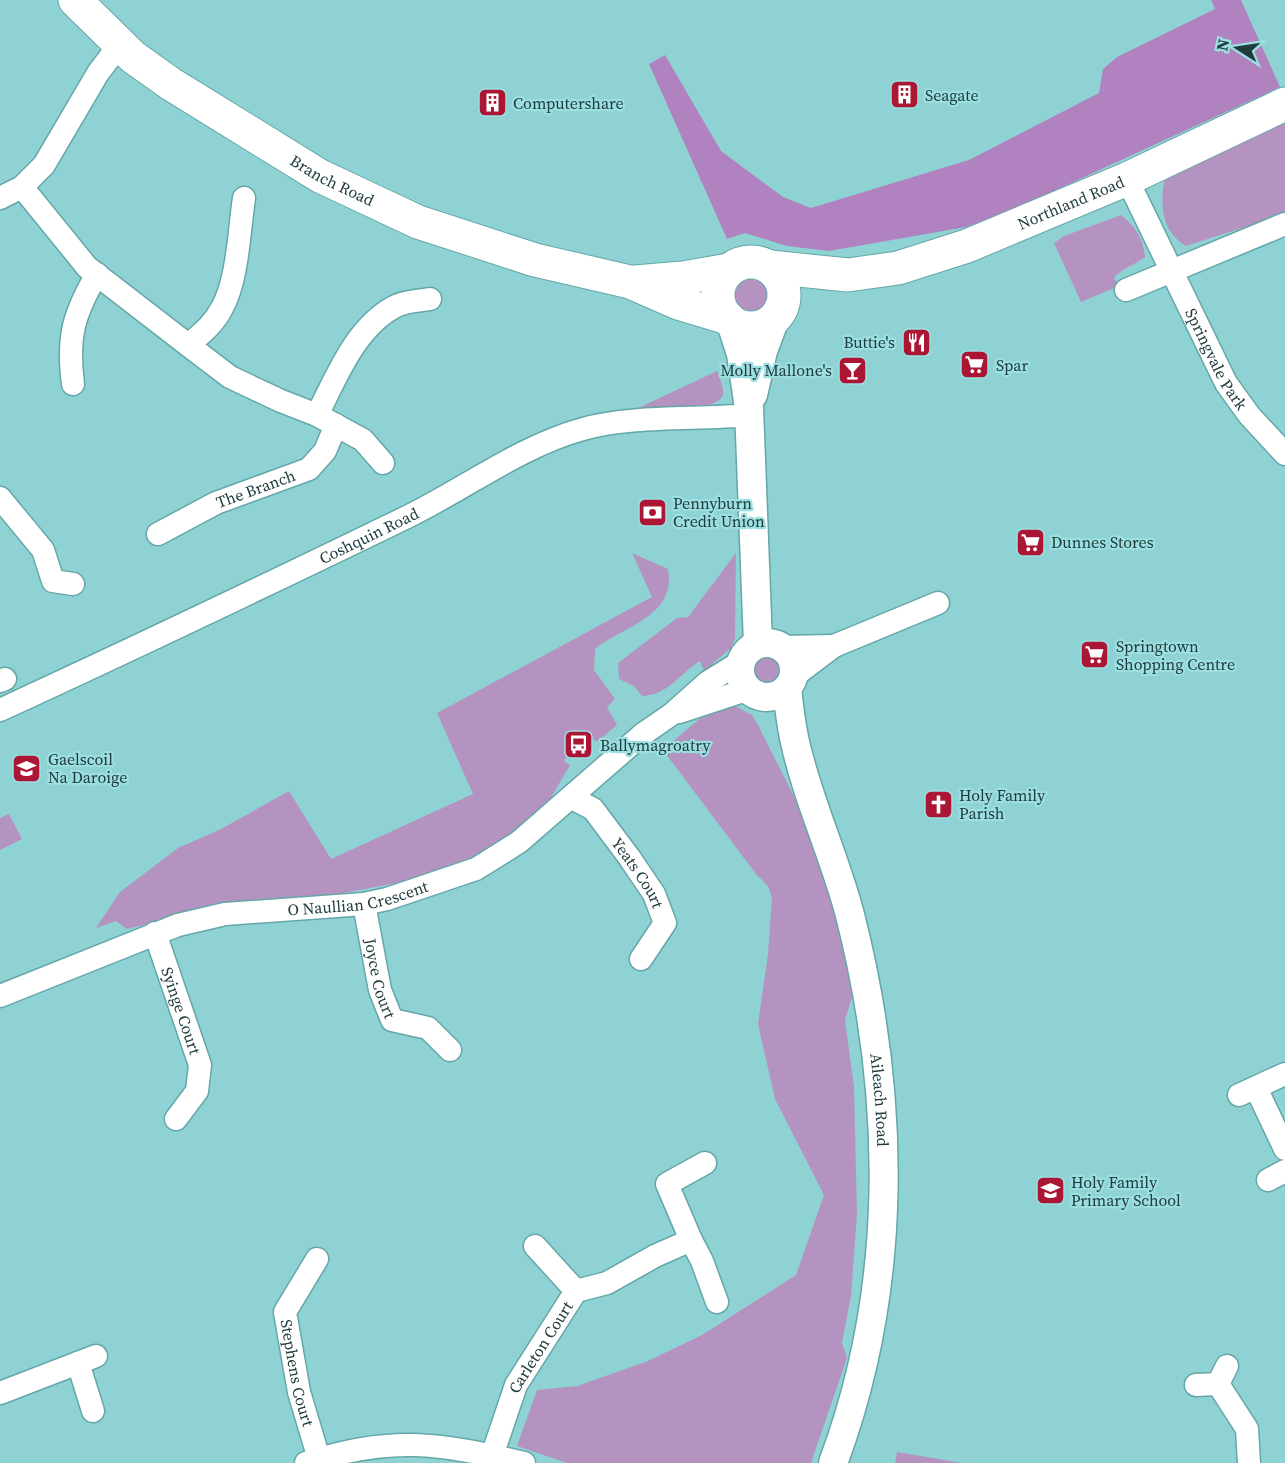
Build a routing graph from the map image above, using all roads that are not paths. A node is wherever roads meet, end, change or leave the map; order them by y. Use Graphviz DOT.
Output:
graph roads {
  1 [pos="75,0"];
  2 [pos="120,44"];
  3 [pos="1285,104"];
  4 [pos="1127,179"];
  5 [pos="22,187"];
  6 [pos="0,198"];
  7 [pos="243,198"];
  8 [pos="1285,224"];
  9 [pos="770,267"];
  10 [pos="729,270"];
  11 [pos="1170,271"];
  12 [pos="97,274"];
  13 [pos="848,275"];
  14 [pos="630,282"];
  15 [pos="1126,290"];
  16 [pos="430,298"];
  17 [pos="779,311"];
  18 [pos="729,319"];
  19 [pos="188,345"];
  20 [pos="73,384"];
  21 [pos="749,412"];
  22 [pos="327,420"];
  23 [pos="1281,443"];
  24 [pos="383,463"];
  25 [pos="0,498"];
  26 [pos="158,534"];
  27 [pos="73,584"];
  28 [pos="938,603"];
  29 [pos="834,646"];
  30 [pos="761,651"];
  31 [pos="773,688"];
  32 [pos="0,710"];
  33 [pos="672,714"];
  34 [pos="572,798"];
  35 [pos="364,904"];
  36 [pos="155,933"];
  37 [pos="641,959"];
  38 [pos="0,996"];
  39 [pos="450,1050"];
  40 [pos="1285,1074"];
  41 [pos="176,1119"];
  42 [pos="1285,1149"];
  43 [pos="705,1163"];
  44 [pos="690,1240"];
  45 [pos="535,1245"];
  46 [pos="317,1259"];
  47 [pos="576,1291"];
  48 [pos="717,1302"];
  49 [pos="1196,1386"];
  50 [pos="0,1393"];
  51 [pos="93,1411"];
  52 [pos="492,1456"];
  53 [pos="312,1461"];
  54 [pos="524,1463"];
  55 [pos="833,1463"];
  56 [pos="1249,1463"];
  1 -- 2 [label="main road, Branch Road"];
  2 -- 5 [label="street"];
  2 -- 14 [label="main road, Branch Road"];
  3 -- 4 [label="main road, Northland Road"];
  4 -- 11 [label="street, Springvale Park"];
  4 -- 13 [label="main road, Northland Road"];
  5 -- 6 [label="street"];
  5 -- 12 [label="street"];
  7 -- 19 [label="street"];
  8 -- 11 [label="street"];
  9 -- 10 [label="main road"];
  9 -- 13 [label="main road, Northland Road"];
  9 -- 17 [label="main road"];
  10 -- 14 [label="main road, Branch Road"];
  10 -- 18 [label="main road"];
  11 -- 15 [label="street"];
  11 -- 23 [label="street, Springvale Park"];
  12 -- 19 [label="street"];
  12 -- 20 [label="street"];
  13 -- 17 [label="main road, Northland Road"];
  14 -- 18 [label="main road, Branch Road"];
  16 -- 22 [label="street, The Branch"];
  17 -- 18 [label="main road"];
  17 -- 21 [label="street"];
  18 -- 21 [label="street"];
  19 -- 22 [label="street"];
  21 -- 30 [label="street"];
  21 -- 32 [label="street, Coshquin Road"];
  22 -- 24 [label="street"];
  22 -- 26 [label="street, The Branch"];
  25 -- 27 [label="street"];
  28 -- 29 [label="street"];
  29 -- 30 [label="street"];
  29 -- 31 [label="street, O Naullian Crescent"];
  30 -- 31 [label="street"];
  30 -- 31 [label="street"];
  30 -- 33 [label="street, O Naullian Crescent"];
  31 -- 33 [label="street, O Naullian Crescent"];
  31 -- 55 [label="street, Aileach Road"];
  33 -- 34 [label="street, O Naullian Crescent"];
  34 -- 35 [label="street, O Naullian Crescent"];
  34 -- 37 [label="street, Yeats Court"];
  35 -- 36 [label="street, O Naullian Crescent"];
  35 -- 39 [label="street, Joyce Court"];
  36 -- 38 [label="street, O Naullian Crescent"];
  36 -- 41 [label="street, Syinge Court"];
  40 -- 42 [label="street"];
  43 -- 44 [label="street"];
  44 -- 47 [label="street, Carleton Court"];
  44 -- 48 [label="street"];
  45 -- 47 [label="street"];
  46 -- 53 [label="street, Stephens Court"];
  47 -- 52 [label="street, Carleton Court"];
  49 -- 56 [label="street"];
  50 -- 51 [label="street"];
  52 -- 53 [label="street"];
  52 -- 54 [label="street"];
}
